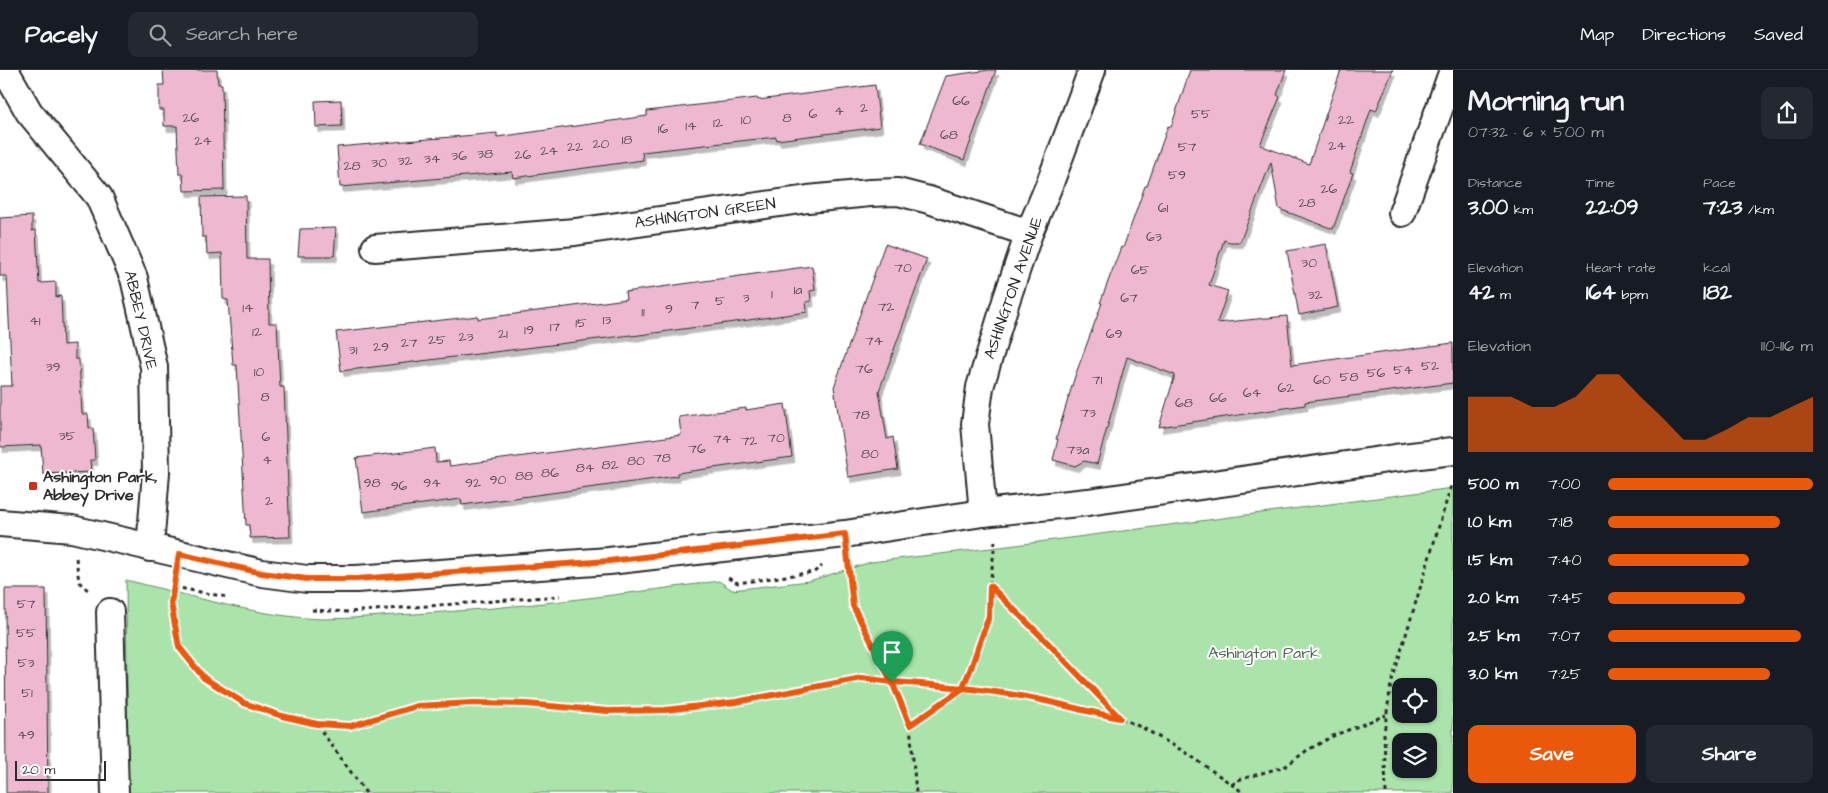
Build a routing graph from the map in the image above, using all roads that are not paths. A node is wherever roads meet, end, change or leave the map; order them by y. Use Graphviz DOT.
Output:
graph roads {
  1 [pos="6,70"];
  2 [pos="1092,70"];
  3 [pos="1453,70"];
  4 [pos="1402,213"];
  5 [pos="1029,233"];
  6 [pos="375,248"];
  7 [pos="1453,451"];
  8 [pos="983,514"];
  9 [pos="0,524"];
  10 [pos="150,548"];
  11 [pos="110,612"];
  12 [pos="115,793"];
  1 -- 10 [label="street, ABBEY DRIVE"];
  2 -- 5 [label="street, ASHINGTON AVENUE"];
  3 -- 4 [label="street"];
  5 -- 6 [label="street, ASHINGTON GREEN"];
  5 -- 8 [label="street, ASHINGTON AVENUE"];
  7 -- 8 [label="street"];
  8 -- 10 [label="street"];
  9 -- 10 [label="street"];
  11 -- 12 [label="street"];
}
